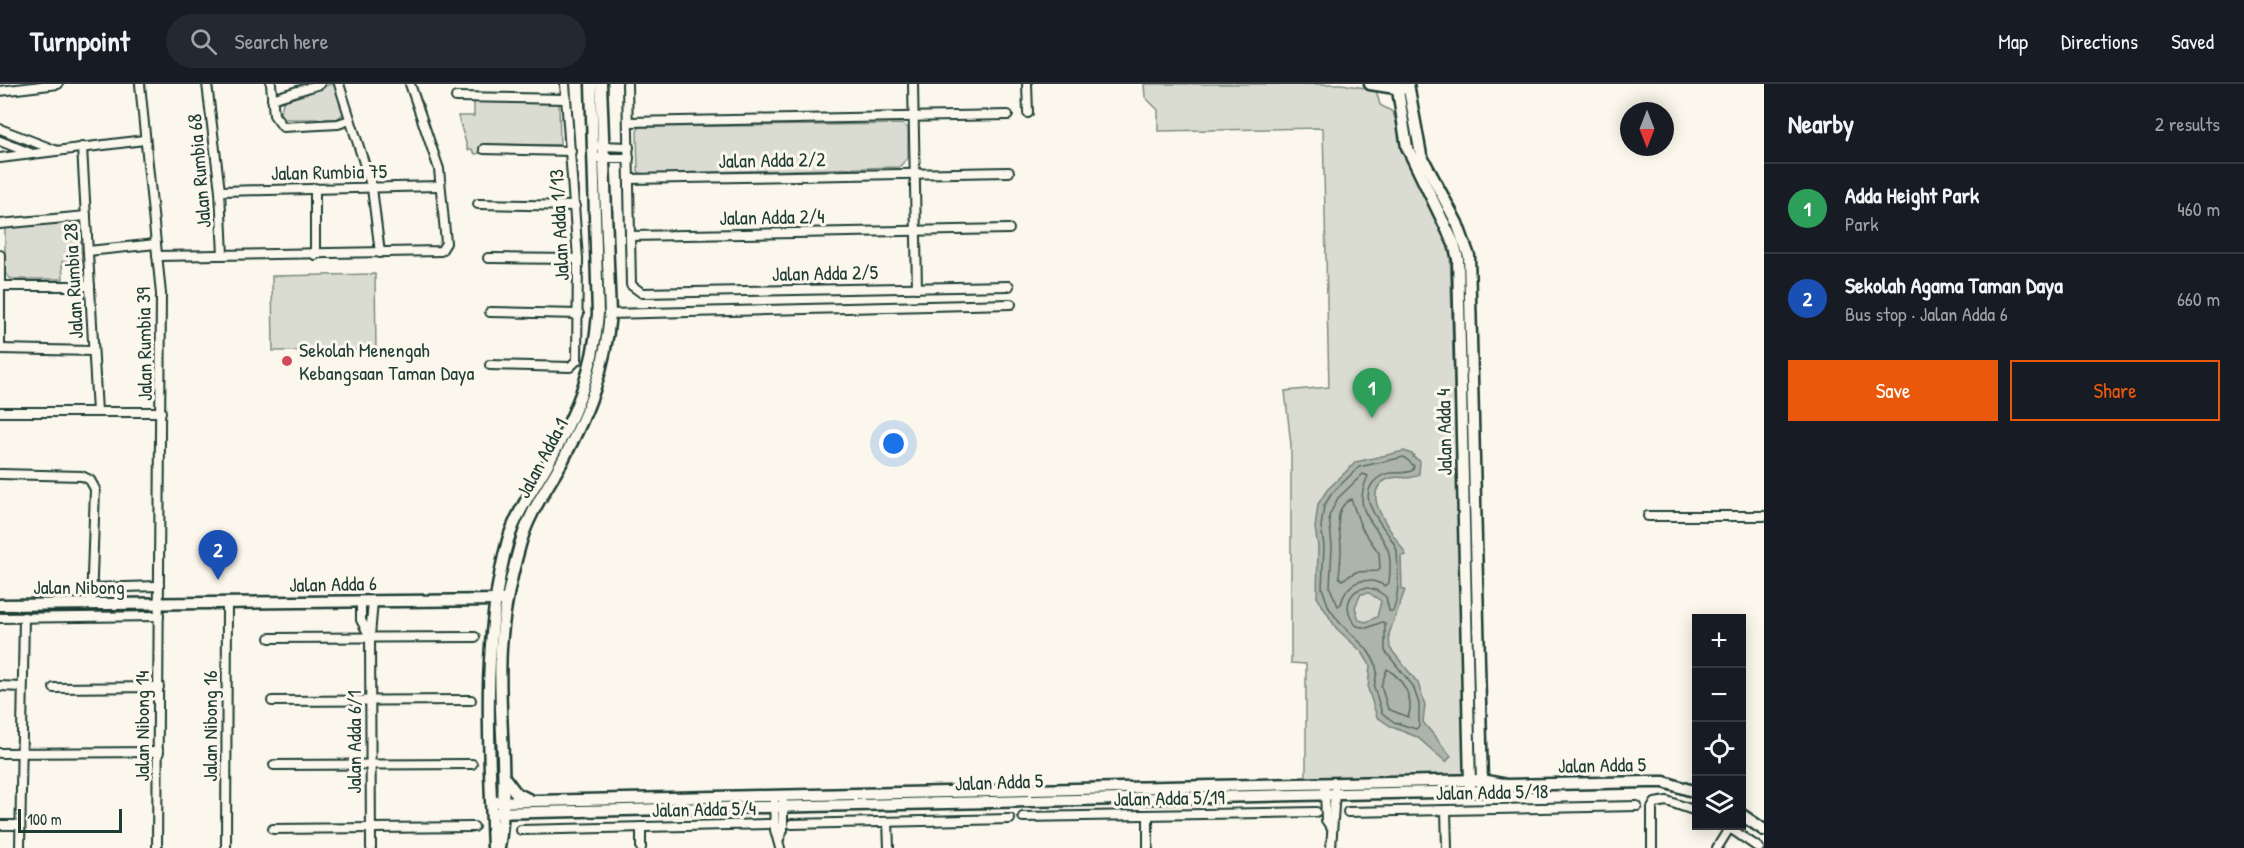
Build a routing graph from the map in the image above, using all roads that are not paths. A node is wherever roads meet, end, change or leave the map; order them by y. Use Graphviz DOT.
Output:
graph roads {
  1 [pos="58,84"];
  2 [pos="140,84"];
  3 [pos="207,84"];
  4 [pos="271,84"];
  5 [pos="320,84"];
  6 [pos="339,84"];
  7 [pos="410,84"];
  8 [pos="565,84"];
  9 [pos="591,84"];
  10 [pos="601,84"];
  11 [pos="627,84"];
  12 [pos="913,84"];
  13 [pos="1027,84"];
  14 [pos="1370,84"];
  15 [pos="1402,86"];
  16 [pos="0,91"];
  17 [pos="456,97"];
  18 [pos="272,99"];
  19 [pos="566,99"];
  20 [pos="1028,113"];
  21 [pos="1008,114"];
  22 [pos="914,116"];
  23 [pos="350,120"];
  24 [pos="628,122"];
  25 [pos="0,129"];
  26 [pos="144,140"];
  27 [pos="0,141"];
  28 [pos="597,146"];
  29 [pos="82,147"];
  30 [pos="628,147"];
  31 [pos="484,149"];
  32 [pos="57,151"];
  33 [pos="571,151"];
  34 [pos="31,154"];
  35 [pos="0,158"];
  36 [pos="598,158"];
  37 [pos="628,158"];
  38 [pos="1009,172"];
  39 [pos="915,173"];
  40 [pos="629,179"];
  41 [pos="439,186"];
  42 [pos="315,188"];
  43 [pos="372,188"];
  44 [pos="220,191"];
  45 [pos="478,204"];
  46 [pos="575,206"];
  47 [pos="86,216"];
  48 [pos="0,224"];
  49 [pos="1009,229"];
  50 [pos="916,230"];
  51 [pos="630,236"];
  52 [pos="156,244"];
  53 [pos="88,251"];
  54 [pos="380,253"];
  55 [pos="0,255"];
  56 [pos="223,255"];
  57 [pos="315,255"];
  58 [pos="157,256"];
  59 [pos="488,258"];
  60 [pos="578,259"];
  61 [pos="1,286"];
  62 [pos="90,286"];
  63 [pos="1009,286"];
  64 [pos="917,288"];
  65 [pos="1011,304"];
  66 [pos="490,312"];
  67 [pos="579,314"];
  68 [pos="598,314"];
  69 [pos="610,314"];
  70 [pos="0,344"];
  71 [pos="0,349"];
  72 [pos="93,351"];
  73 [pos="490,365"];
  74 [pos="0,412"];
  75 [pos="97,412"];
  76 [pos="161,412"];
  77 [pos="0,474"];
  78 [pos="1648,516"];
  79 [pos="1764,516"];
  80 [pos="159,586"];
  81 [pos="92,588"];
  82 [pos="503,600"];
  83 [pos="373,601"];
  84 [pos="361,602"];
  85 [pos="227,603"];
  86 [pos="158,604"];
  87 [pos="0,605"];
  88 [pos="91,605"];
  89 [pos="159,616"];
  90 [pos="24,617"];
  91 [pos="0,618"];
  92 [pos="370,637"];
  93 [pos="475,637"];
  94 [pos="270,638"];
  95 [pos="0,686"];
  96 [pos="22,687"];
  97 [pos="159,687"];
  98 [pos="54,688"];
  99 [pos="370,700"];
  100 [pos="471,700"];
  101 [pos="272,701"];
  102 [pos="159,752"];
  103 [pos="0,753"];
  104 [pos="21,753"];
  105 [pos="371,764"];
  106 [pos="472,764"];
  107 [pos="274,765"];
  108 [pos="504,777"];
  109 [pos="1470,785"];
  110 [pos="1482,785"];
  111 [pos="1330,787"];
  112 [pos="1692,791"];
  113 [pos="533,801"];
  114 [pos="779,801"];
  115 [pos="1637,806"];
  116 [pos="497,807"];
  117 [pos="1446,810"];
  118 [pos="1692,810"];
  119 [pos="529,812"];
  120 [pos="1316,812"];
  121 [pos="1348,812"];
  122 [pos="1148,815"];
  123 [pos="1023,818"];
  124 [pos="1746,818"];
  125 [pos="1010,819"];
  126 [pos="888,822"];
  127 [pos="768,824"];
  128 [pos="792,824"];
  129 [pos="0,825"];
  130 [pos="20,825"];
  131 [pos="474,827"];
  132 [pos="641,827"];
  133 [pos="371,828"];
  134 [pos="273,829"];
  135 [pos="521,830"];
  136 [pos="1726,830"];
  137 [pos="1734,830"];
  138 [pos="1764,830"];
  139 [pos="500,842"];
  140 [pos="20,848"];
  141 [pos="157,848"];
  142 [pos="226,848"];
  143 [pos="371,848"];
  144 [pos="493,848"];
  145 [pos="641,848"];
  146 [pos="780,848"];
  147 [pos="889,848"];
  148 [pos="1148,848"];
  149 [pos="1331,848"];
  150 [pos="1447,848"];
  151 [pos="1652,848"];
  152 [pos="1717,848"];
  153 [pos="1759,848"];
  1 -- 16 [label="street"];
  2 -- 26 [label="street, Jalan Rumbia 39"];
  3 -- 44 [label="street, Jalan Rumbia 68"];
  4 -- 18 [label="street"];
  5 -- 18 [label="street"];
  6 -- 23 [label="street"];
  7 -- 41 [label="street"];
  8 -- 19 [label="street, Jalan Adda 1/13"];
  9 -- 28 [label="street, Jalan Adda 1"];
  10 -- 28 [label="street, Jalan Adda 1"];
  11 -- 24 [label="street"];
  12 -- 22 [label="street"];
  13 -- 20 [label="street"];
  14 -- 15 [label="street"];
  15 -- 109 [label="street, Jalan Adda 4"];
  15 -- 110 [label="street, Jalan Adda 4"];
  17 -- 19 [label="street"];
  18 -- 23 [label="street"];
  19 -- 33 [label="street, Jalan Adda 1/13"];
  21 -- 22 [label="street"];
  22 -- 24 [label="street"];
  22 -- 39 [label="street"];
  23 -- 43 [label="street"];
  24 -- 30 [label="street"];
  25 -- 32 [label="street"];
  26 -- 29 [label="street"];
  26 -- 52 [label="street, Jalan Rumbia 39"];
  27 -- 34 [label="street"];
  28 -- 30 [label="street"];
  28 -- 36 [label="street, Jalan Adda 1"];
  29 -- 32 [label="street"];
  29 -- 47 [label="street, Jalan Rumbia 28"];
  30 -- 37 [label="street"];
  31 -- 33 [label="street"];
  32 -- 34 [label="street"];
  33 -- 46 [label="street, Jalan Adda 1/13"];
  34 -- 35 [label="street"];
  36 -- 37 [label="street"];
  36 -- 68 [label="street, Jalan Adda 1"];
  36 -- 69 [label="street, Jalan Adda 1"];
  37 -- 40 [label="street"];
  38 -- 39 [label="street, Jalan Adda 2/2"];
  39 -- 40 [label="street, Jalan Adda 2/2"];
  39 -- 50 [label="street"];
  40 -- 51 [label="street"];
  41 -- 43 [label="street, Jalan Rumbia 75"];
  41 -- 54 [label="street"];
  42 -- 43 [label="street, Jalan Rumbia 75"];
  42 -- 44 [label="street, Jalan Rumbia 75"];
  42 -- 57 [label="street"];
  43 -- 54 [label="street"];
  44 -- 56 [label="street, Jalan Rumbia 68"];
  45 -- 46 [label="street"];
  46 -- 60 [label="street, Jalan Adda 1/13"];
  47 -- 48 [label="street"];
  47 -- 53 [label="street, Jalan Rumbia 28"];
  49 -- 50 [label="street, Jalan Adda 2/4"];
  50 -- 51 [label="street, Jalan Adda 2/4"];
  50 -- 64 [label="street"];
  51 -- 64 [label="street, Jalan Adda 2/5"];
  52 -- 53 [label="street"];
  52 -- 58 [label="street, Jalan Rumbia 39"];
  53 -- 62 [label="street, Jalan Rumbia 28"];
  54 -- 57 [label="street"];
  55 -- 61 [label="street"];
  56 -- 57 [label="street"];
  56 -- 58 [label="street"];
  58 -- 76 [label="street, Jalan Rumbia 39"];
  59 -- 60 [label="street"];
  60 -- 67 [label="street, Jalan Adda 1/13"];
  61 -- 62 [label="street"];
  61 -- 70 [label="street"];
  62 -- 72 [label="street, Jalan Rumbia 28"];
  63 -- 64 [label="street, Jalan Adda 2/5"];
  65 -- 69 [label="street"];
  66 -- 67 [label="street"];
  67 -- 73 [label="street, Jalan Adda 1/13"];
  68 -- 69 [label="street"];
  68 -- 82 [label="street, Jalan Adda 1"];
  69 -- 82 [label="street, Jalan Adda 1"];
  71 -- 72 [label="street"];
  72 -- 75 [label="street, Jalan Rumbia 28"];
  74 -- 75 [label="street"];
  75 -- 76 [label="street"];
  76 -- 80 [label="street, Jalan Rumbia 39"];
  77 -- 81 [label="street"];
  78 -- 79 [label="street"];
  80 -- 81 [label="street"];
  80 -- 86 [label="street, Jalan Rumbia 39"];
  81 -- 88 [label="street"];
  82 -- 83 [label="street, Jalan Adda 6"];
  82 -- 108 [label="street, Jalan Adda 1"];
  82 -- 116 [label="street, Jalan Adda 1"];
  83 -- 84 [label="street, Jalan Adda 6"];
  83 -- 92 [label="street"];
  84 -- 85 [label="street, Jalan Adda 6"];
  84 -- 92 [label="street"];
  85 -- 86 [label="street, Jalan Adda 6"];
  85 -- 142 [label="street, Jalan Nibong 16"];
  86 -- 88 [label="street, Jalan Nibong"];
  86 -- 89 [label="street, Jalan Nibong 14"];
  87 -- 88 [label="street, Jalan Nibong"];
  89 -- 90 [label="street"];
  89 -- 97 [label="street, Jalan Nibong 14"];
  90 -- 91 [label="street"];
  90 -- 96 [label="street"];
  92 -- 93 [label="street"];
  92 -- 94 [label="street"];
  92 -- 99 [label="street, Jalan Adda 6/1"];
  95 -- 96 [label="street"];
  96 -- 104 [label="street"];
  97 -- 98 [label="street"];
  97 -- 102 [label="street, Jalan Nibong 14"];
  99 -- 100 [label="street"];
  99 -- 101 [label="street"];
  99 -- 105 [label="street, Jalan Adda 6/1"];
  102 -- 104 [label="street"];
  102 -- 141 [label="street, Jalan Nibong 14"];
  103 -- 104 [label="street"];
  104 -- 130 [label="street"];
  105 -- 106 [label="street"];
  105 -- 107 [label="street"];
  105 -- 133 [label="street, Jalan Adda 6/1"];
  108 -- 113 [label="street"];
  108 -- 116 [label="street, Jalan Adda 1"];
  109 -- 110 [label="street, Jalan Adda 5"];
  109 -- 111 [label="street, Jalan Adda 5"];
  110 -- 112 [label="street, Jalan Adda 5"];
  111 -- 114 [label="street, Jalan Adda 5"];
  111 -- 149 [label="street"];
  113 -- 114 [label="street, Jalan Adda 5"];
  113 -- 116 [label="street, Jalan Adda 5"];
  114 -- 119 [label="street, Jalan Adda 5"];
  114 -- 146 [label="street"];
  115 -- 117 [label="street, Jalan Adda 5/18"];
  116 -- 119 [label="street, Jalan Adda 5"];
  116 -- 139 [label="street, Jalan Adda 1"];
  116 -- 144 [label="street, Jalan Adda 1"];
  117 -- 121 [label="street, Jalan Adda 5/18"];
  117 -- 150 [label="street"];
  118 -- 151 [label="street"];
  119 -- 139 [label="street"];
  120 -- 122 [label="street, Jalan Adda 5/19"];
  122 -- 123 [label="street, Jalan Adda 5/19"];
  122 -- 148 [label="street"];
  124 -- 138 [label="street"];
  125 -- 126 [label="street"];
  126 -- 128 [label="street"];
  126 -- 147 [label="street"];
  127 -- 132 [label="street, Jalan Adda 5/4"];
  129 -- 130 [label="street"];
  130 -- 140 [label="street"];
  131 -- 133 [label="street"];
  132 -- 135 [label="street, Jalan Adda 5/4"];
  132 -- 145 [label="street"];
  133 -- 134 [label="street"];
  133 -- 143 [label="street, Jalan Adda 6/1"];
  136 -- 152 [label="street"];
  137 -- 153 [label="street"];
}
